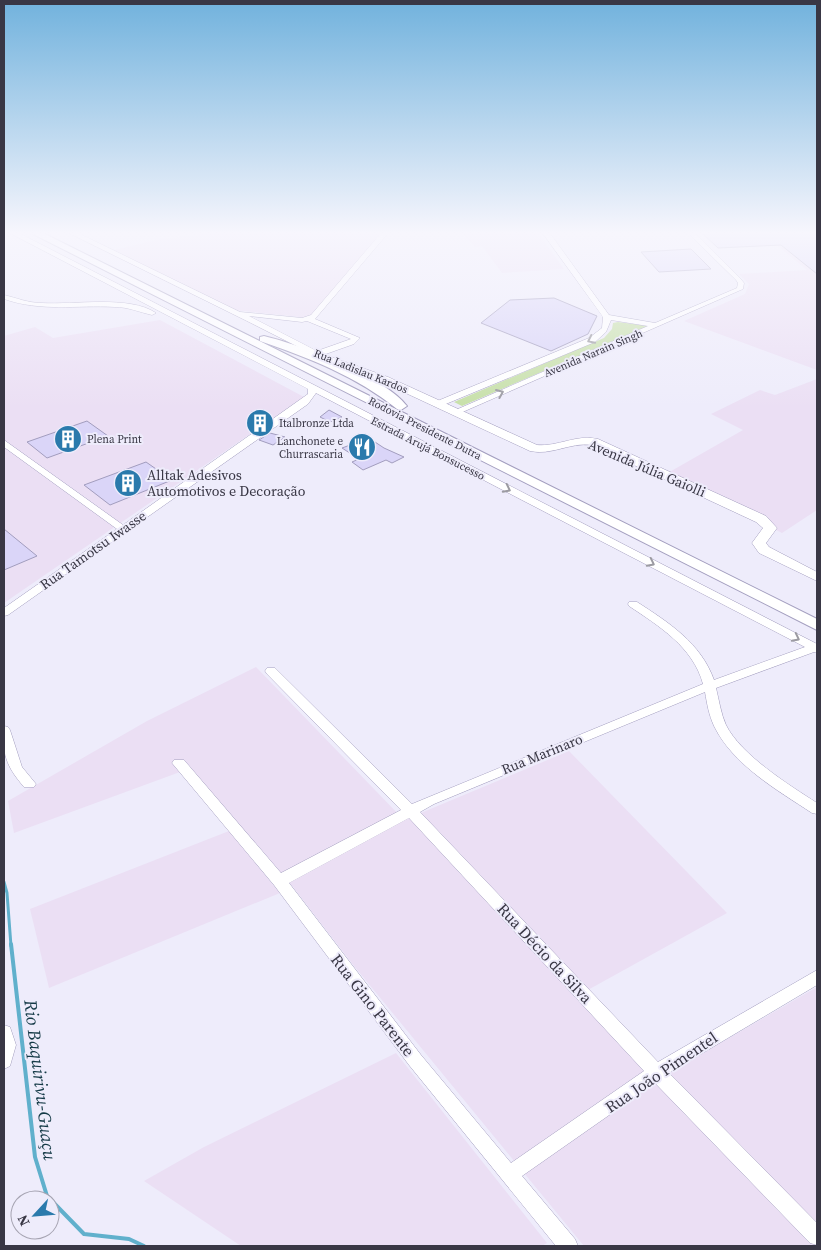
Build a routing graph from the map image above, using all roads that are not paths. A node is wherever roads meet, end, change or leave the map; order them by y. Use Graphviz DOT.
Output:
graph roads {
  1 [pos="122,290"];
  2 [pos="157,290"];
  3 [pos="164,290"];
  4 [pos="190,290"];
  5 [pos="337,290"];
  6 [pos="588,290"];
  7 [pos="737,290"];
  8 [pos="4,297"];
  9 [pos="238,314"];
  10 [pos="266,316"];
  11 [pos="607,317"];
  12 [pos="250,319"];
  13 [pos="309,319"];
  14 [pos="658,325"];
  15 [pos="264,339"];
  16 [pos="300,351"];
  17 [pos="319,355"];
  18 [pos="376,380"];
  19 [pos="309,396"];
  20 [pos="341,404"];
  21 [pos="438,404"];
  22 [pos="401,406"];
  23 [pos="455,412"];
  24 [pos="4,443"];
  25 [pos="123,529"];
  26 [pos="817,577"];
  27 [pos="633,604"];
  28 [pos="4,613"];
  29 [pos="817,615"];
  30 [pos="817,625"];
  31 [pos="816,648"];
  32 [pos="271,671"];
  33 [pos="709,686"];
  34 [pos="4,730"];
  35 [pos="179,763"];
  36 [pos="29,784"];
  37 [pos="817,809"];
  38 [pos="411,811"];
  39 [pos="279,881"];
  40 [pos="817,977"];
  41 [pos="4,1032"];
  42 [pos="4,1061"];
  43 [pos="656,1072"];
  44 [pos="509,1175"];
  45 [pos="817,1236"];
  46 [pos="568,1246"];
  1 -- 19 [label="street, Estrada Arujá Bonsucesso"];
  2 -- 30 [label="highway, Rodovia Presidente Dutra"];
  3 -- 15 [label="highway, Rodovia Presidente Dutra"];
  4 -- 9 [label="street, Rua Ladislau Kardos"];
  5 -- 13 [label="street"];
  6 -- 11 [label="street"];
  7 -- 14 [label="street, Avenida Narain Singh"];
  8 -- 19 [label="street"];
  9 -- 10 [label="street"];
  9 -- 12 [label="street, Rua Ladislau Kardos"];
  10 -- 12 [label="street"];
  10 -- 13 [label="street"];
  11 -- 14 [label="street"];
  11 -- 21 [label="street, one-way"];
  12 -- 17 [label="street, Rua Ladislau Kardos"];
  13 -- 17 [label="street"];
  23 -- 14 [label="street, Avenida Narain Singh, one-way"];
  15 -- 16 [label="highway"];
  15 -- 22 [label="highway, Rodovia Presidente Dutra"];
  16 -- 17 [label="highway"];
  16 -- 18 [label="highway"];
  17 -- 18 [label="main road, Rua Ladislau Kardos"];
  18 -- 21 [label="main road, Rua Ladislau Kardos"];
  18 -- 22 [label="highway"];
  19 -- 20 [label="street, Estrada Arujá Bonsucesso"];
  19 -- 20 [label="street"];
  19 -- 25 [label="street, Rua Tamotsu Iwasse"];
  20 -- 31 [label="street, Estrada Arujá Bonsucesso, one-way"];
  21 -- 23 [label="main road, Avenida Júlia Gaiolli"];
  22 -- 29 [label="highway, Rodovia Presidente Dutra"];
  23 -- 26 [label="main road, Avenida Júlia Gaiolli"];
  24 -- 25 [label="street"];
  25 -- 28 [label="street, Rua Tamotsu Iwasse"];
  27 -- 33 [label="street"];
  31 -- 33 [label="street, Rua Marinaro"];
  32 -- 38 [label="street, Rua Décio da Silva"];
  33 -- 37 [label="street"];
  33 -- 38 [label="street, Rua Marinaro"];
  34 -- 36 [label="street"];
  35 -- 39 [label="street, Rua Gino Parente"];
  38 -- 39 [label="street, Rua Marinaro"];
  38 -- 43 [label="street, Rua Décio da Silva"];
  39 -- 44 [label="street, Rua Gino Parente"];
  40 -- 43 [label="street, Rua João Pimentel"];
  41 -- 42 [label="street"];
  43 -- 44 [label="street, Rua João Pimentel"];
  43 -- 45 [label="street, Rua Décio da Silva"];
  44 -- 46 [label="street, Rua Gino Parente"];
}
